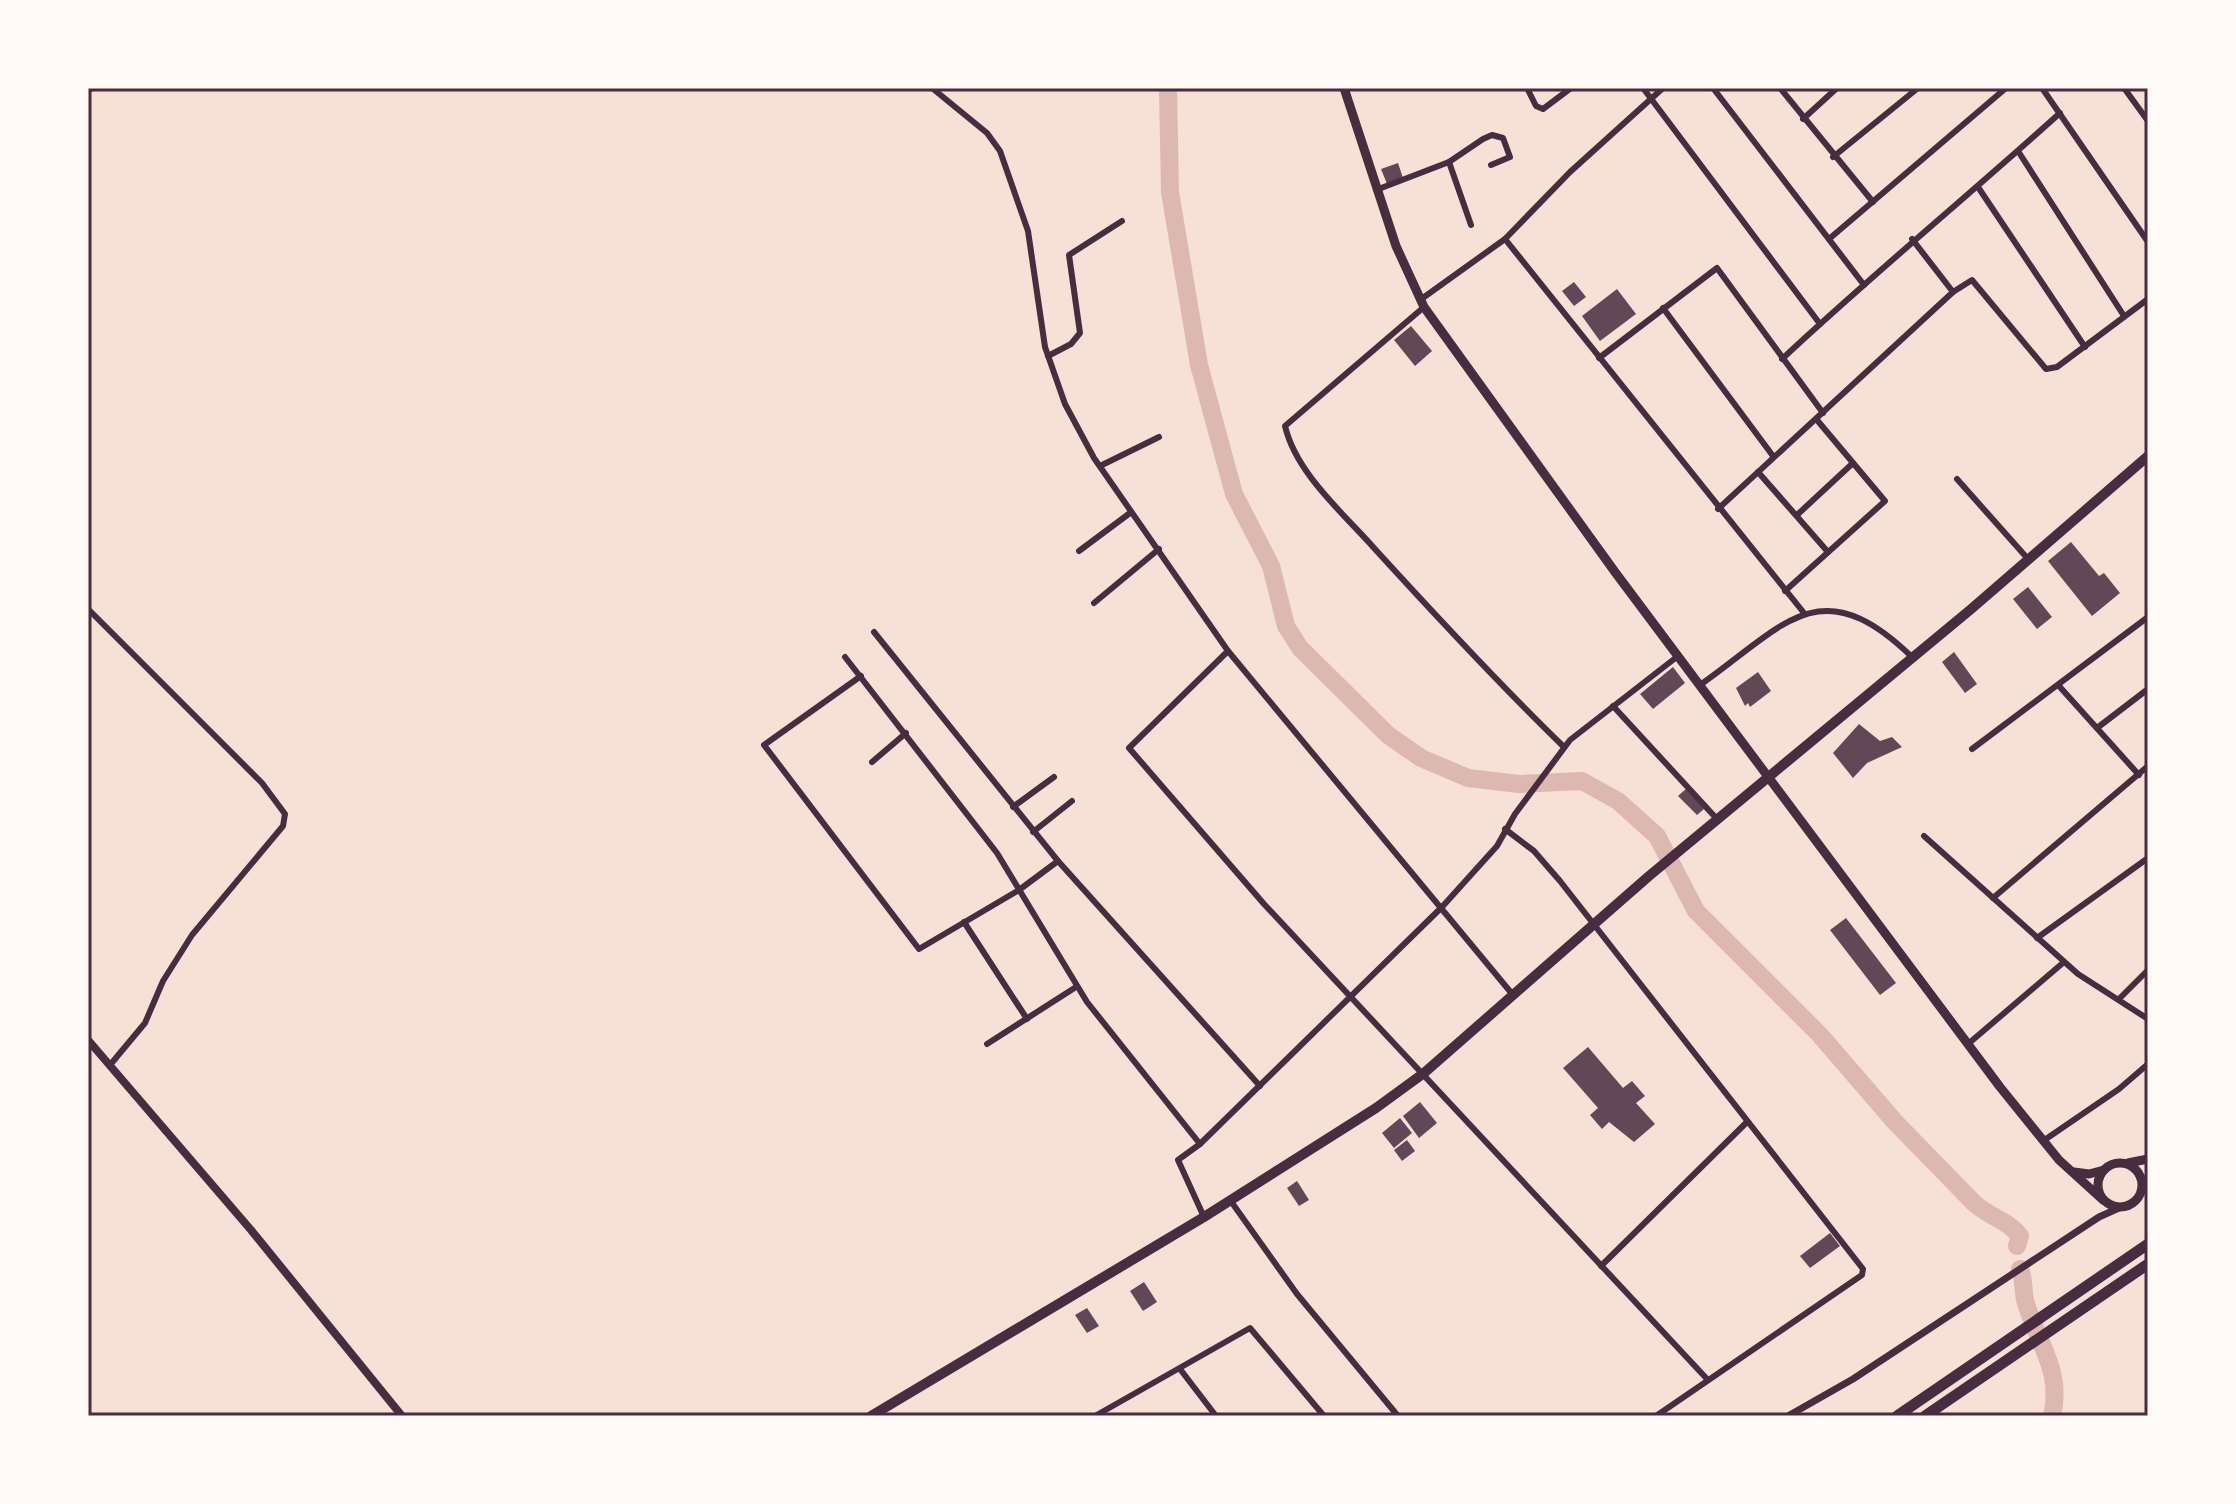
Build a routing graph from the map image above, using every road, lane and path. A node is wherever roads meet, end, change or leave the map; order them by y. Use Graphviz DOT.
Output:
graph roads {
  1 [pos="932,88"];
  2 [pos="1344,88"];
  3 [pos="1527,88"];
  4 [pos="1571,88"];
  5 [pos="1643,88"];
  6 [pos="1663,88"];
  7 [pos="1713,88"];
  8 [pos="1780,88"];
  9 [pos="1837,88"];
  10 [pos="1918,88"];
  11 [pos="2006,88"];
  12 [pos="2042,88"];
  13 [pos="2124,88"];
  14 [pos="1650,98"];
  15 [pos="2060,113"];
  16 [pos="1803,119"];
  17 [pos="2148,121"];
  18 [pos="2018,151"];
  19 [pos="1833,157"];
  20 [pos="1449,162"];
  21 [pos="1491,165"];
  22 [pos="1978,187"];
  23 [pos="1376,190"];
  24 [pos="1873,202"];
  25 [pos="1122,221"];
  26 [pos="1471,225"];
  27 [pos="1505,239"];
  28 [pos="1829,239"];
  29 [pos="1912,239"];
  30 [pos="2148,240"];
  31 [pos="1864,285"];
  32 [pos="1953,292"];
  33 [pos="2148,299"];
  34 [pos="1422,303"];
  35 [pos="1663,308"];
  36 [pos="2124,316"];
  37 [pos="1820,324"];
  38 [pos="2085,347"];
  39 [pos="1048,356"];
  40 [pos="1599,358"];
  41 [pos="1782,359"];
  42 [pos="1823,413"];
  43 [pos="1817,420"];
  44 [pos="1159,437"];
  45 [pos="1773,456"];
  46 [pos="2148,456"];
  47 [pos="1853,463"];
  48 [pos="1100,466"];
  49 [pos="1758,472"];
  50 [pos="1957,479"];
  51 [pos="1718,509"];
  52 [pos="1130,513"];
  53 [pos="1797,515"];
  54 [pos="1159,549"];
  55 [pos="1079,551"];
  56 [pos="1828,552"];
  57 [pos="2028,559"];
  58 [pos="1785,591"];
  59 [pos="1094,603"];
  60 [pos="88,609"];
  61 [pos="1804,613"];
  62 [pos="2148,617"];
  63 [pos="874,632"];
  64 [pos="1228,651"];
  65 [pos="1678,656"];
  66 [pos="845,657"];
  67 [pos="1912,657"];
  68 [pos="861,676"];
  69 [pos="1700,685"];
  70 [pos="2059,686"];
  71 [pos="2148,689"];
  72 [pos="1613,706"];
  73 [pos="2097,728"];
  74 [pos="906,733"];
  75 [pos="1564,747"];
  76 [pos="1972,749"];
  77 [pos="872,762"];
  78 [pos="2148,766"];
  79 [pos="2139,775"];
  80 [pos="1054,777"];
  81 [pos="1768,780"];
  82 [pos="1072,801"];
  83 [pos="1013,807"];
  84 [pos="1717,819"];
  85 [pos="1505,829"];
  86 [pos="1033,832"];
  87 [pos="1924,836"];
  88 [pos="2148,858"];
  89 [pos="1058,861"];
  90 [pos="1019,890"];
  91 [pos="1993,898"];
  92 [pos="1442,907"];
  93 [pos="964,922"];
  94 [pos="1593,925"];
  95 [pos="2037,938"];
  96 [pos="2064,962"];
  97 [pos="2148,970"];
  98 [pos="1076,987"];
  99 [pos="1350,994"];
  100 [pos="1513,995"];
  101 [pos="2120,998"];
  102 [pos="1027,1019"];
  103 [pos="2148,1019"];
  104 [pos="88,1040"];
  105 [pos="987,1044"];
  106 [pos="1968,1044"];
  107 [pos="2148,1064"];
  108 [pos="110,1065"];
  109 [pos="1424,1073"];
  110 [pos="1260,1086"];
  111 [pos="1747,1122"];
  112 [pos="2043,1141"];
  113 [pos="1200,1144"];
  114 [pos="2148,1159"];
  115 [pos="2125,1164"];
  116 [pos="2104,1170"];
  117 [pos="2071,1171"];
  118 [pos="2148,1183"];
  119 [pos="2141,1193"];
  120 [pos="1230,1200"];
  121 [pos="2104,1201"];
  122 [pos="2119,1208"];
  123 [pos="1204,1217"];
  124 [pos="2096,1219"];
  125 [pos="2143,1247"];
  126 [pos="2148,1264"];
  127 [pos="1601,1266"];
  128 [pos="1180,1369"];
  129 [pos="1707,1379"];
  130 [pos="1112,1407"];
  131 [pos="402,1416"];
  132 [pos="871,1416"];
  133 [pos="1095,1416"];
  134 [pos="1118,1416"];
  135 [pos="1216,1416"];
  136 [pos="1324,1416"];
  137 [pos="1398,1416"];
  138 [pos="1656,1416"];
  139 [pos="1788,1416"];
  140 [pos="1897,1416"];
  141 [pos="1925,1416"];
  1 -- 39 [label="street"];
  2 -- 23 [label="main road"];
  3 -- 4 [label="street"];
  5 -- 14 [label="street"];
  6 -- 14 [label="street"];
  7 -- 28 [label="street"];
  8 -- 16 [label="street"];
  9 -- 16 [label="street"];
  10 -- 19 [label="street"];
  11 -- 24 [label="street"];
  12 -- 15 [label="street"];
  13 -- 17 [label="street"];
  14 -- 27 [label="street"];
  14 -- 37 [label="street"];
  15 -- 18 [label="street"];
  15 -- 30 [label="street"];
  16 -- 19 [label="street"];
  18 -- 22 [label="street"];
  18 -- 36 [label="street"];
  19 -- 24 [label="street"];
  20 -- 21 [label="street"];
  20 -- 23 [label="street"];
  20 -- 26 [label="street"];
  22 -- 29 [label="street"];
  22 -- 38 [label="street"];
  23 -- 34 [label="main road"];
  24 -- 28 [label="street"];
  25 -- 39 [label="street"];
  27 -- 34 [label="street"];
  27 -- 40 [label="street"];
  28 -- 31 [label="street"];
  29 -- 31 [label="street"];
  29 -- 32 [label="street"];
  31 -- 37 [label="street"];
  32 -- 38 [label="street"];
  32 -- 42 [label="street"];
  33 -- 36 [label="street"];
  34 -- 65 [label="main road"];
  34 -- 75 [label="street"];
  35 -- 40 [label="street"];
  35 -- 41 [label="street"];
  35 -- 45 [label="street"];
  36 -- 38 [label="street"];
  37 -- 41 [label="street"];
  39 -- 48 [label="street"];
  40 -- 51 [label="street"];
  41 -- 42 [label="street"];
  42 -- 43 [label="street"];
  43 -- 45 [label="street"];
  43 -- 47 [label="street"];
  44 -- 48 [label="street"];
  45 -- 49 [label="street"];
  46 -- 57 [label="highway"];
  47 -- 53 [label="street"];
  47 -- 56 [label="street"];
  48 -- 52 [label="street"];
  49 -- 51 [label="street"];
  49 -- 53 [label="street"];
  50 -- 57 [label="street"];
  51 -- 58 [label="street"];
  52 -- 54 [label="street"];
  52 -- 55 [label="street"];
  53 -- 56 [label="street"];
  54 -- 59 [label="street"];
  54 -- 64 [label="street"];
  56 -- 58 [label="street"];
  57 -- 67 [label="highway"];
  58 -- 61 [label="street"];
  60 -- 108 [label="street"];
  61 -- 67 [label="street"];
  61 -- 69 [label="street"];
  62 -- 70 [label="street"];
  63 -- 83 [label="street"];
  64 -- 92 [label="street"];
  64 -- 99 [label="street"];
  65 -- 69 [label="main road"];
  65 -- 72 [label="street"];
  66 -- 68 [label="street"];
  67 -- 81 [label="highway"];
  68 -- 74 [label="street"];
  68 -- 93 [label="street"];
  69 -- 81 [label="main road"];
  70 -- 73 [label="street"];
  70 -- 76 [label="street"];
  71 -- 73 [label="street"];
  72 -- 75 [label="street"];
  72 -- 84 [label="street"];
  73 -- 79 [label="street"];
  74 -- 77 [label="street"];
  74 -- 90 [label="street"];
  75 -- 85 [label="street"];
  78 -- 79 [label="street"];
  79 -- 91 [label="street"];
  80 -- 83 [label="street"];
  81 -- 84 [label="highway"];
  81 -- 106 [label="main road"];
  82 -- 86 [label="street"];
  83 -- 86 [label="street"];
  84 -- 94 [label="highway"];
  85 -- 92 [label="street"];
  85 -- 94 [label="street"];
  86 -- 89 [label="street"];
  87 -- 91 [label="street"];
  88 -- 95 [label="street"];
  89 -- 90 [label="street"];
  89 -- 110 [label="street"];
  90 -- 93 [label="street"];
  90 -- 98 [label="street"];
  91 -- 95 [label="street"];
  92 -- 99 [label="street"];
  92 -- 100 [label="street"];
  93 -- 102 [label="street"];
  94 -- 100 [label="highway"];
  94 -- 111 [label="street"];
  95 -- 96 [label="street"];
  96 -- 101 [label="street"];
  96 -- 106 [label="street"];
  97 -- 101 [label="street"];
  98 -- 102 [label="street"];
  98 -- 113 [label="street"];
  99 -- 109 [label="street"];
  99 -- 110 [label="street"];
  100 -- 109 [label="highway"];
  101 -- 103 [label="street"];
  102 -- 105 [label="street"];
  104 -- 108 [label="main road"];
  106 -- 112 [label="main road"];
  107 -- 112 [label="street"];
  108 -- 131 [label="main road"];
  109 -- 120 [label="highway"];
  109 -- 127 [label="street"];
  110 -- 113 [label="street"];
  111 -- 127 [label="street"];
  111 -- 129 [label="street"];
  112 -- 117 [label="main road"];
  113 -- 123 [label="street"];
  114 -- 115 [label="main road"];
  115 -- 116 [label="main road"];
  115 -- 119 [label="main road"];
  116 -- 117 [label="main road"];
  116 -- 121 [label="main road"];
  117 -- 121 [label="main road"];
  118 -- 119 [label="main road"];
  119 -- 122 [label="main road"];
  120 -- 123 [label="highway"];
  120 -- 137 [label="street"];
  121 -- 122 [label="main road"];
  121 -- 124 [label="street"];
  122 -- 124 [label="street"];
  123 -- 132 [label="highway"];
  124 -- 139 [label="street"];
  125 -- 140 [label="highway"];
  126 -- 141 [label="highway"];
  127 -- 129 [label="street"];
  128 -- 130 [label="street"];
  128 -- 135 [label="street"];
  128 -- 136 [label="street"];
  129 -- 138 [label="street"];
  130 -- 133 [label="street"];
  130 -- 134 [label="street"];
}
